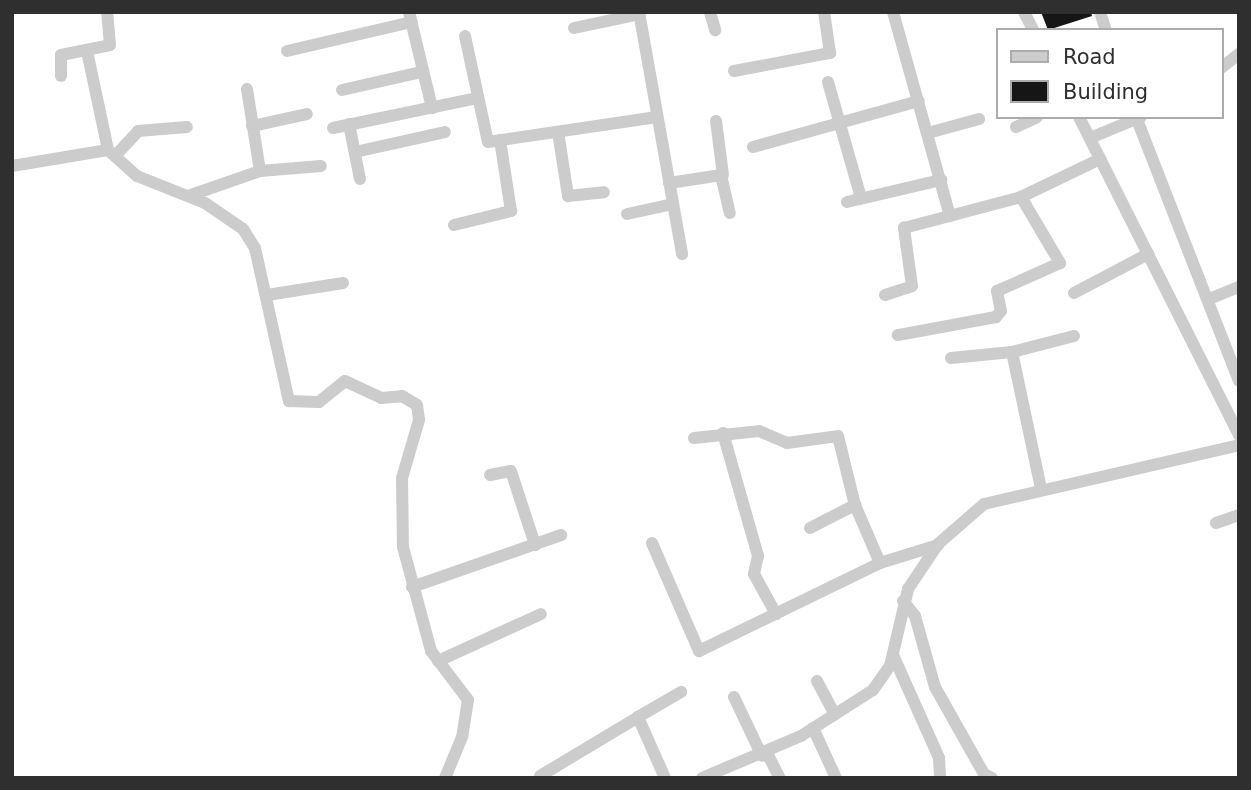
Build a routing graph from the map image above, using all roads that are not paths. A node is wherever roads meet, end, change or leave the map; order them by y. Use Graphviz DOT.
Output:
graph roads {
  1 [pos="107,12"];
  2 [pos="710,12"];
  3 [pos="824,12"];
  4 [pos="893,12"];
  5 [pos="1024,12"];
  6 [pos="640,13"];
  7 [pos="411,17"];
  8 [pos="574,28"];
  9 [pos="1032,28"];
  10 [pos="715,30"];
  11 [pos="465,36"];
  12 [pos="87,51"];
  13 [pos="287,51"];
  14 [pos="1239,54"];
  15 [pos="1223,66"];
  16 [pos="734,71"];
  17 [pos="422,72"];
  18 [pos="61,76"];
  19 [pos="828,82"];
  20 [pos="247,89"];
  21 [pos="342,90"];
  22 [pos="478,98"];
  23 [pos="919,101"];
  24 [pos="432,108"];
  25 [pos="307,114"];
  26 [pos="657,117"];
  27 [pos="979,119"];
  28 [pos="1033,119"];
  29 [pos="1080,119"];
  30 [pos="1136,119"];
  31 [pos="1138,119"];
  32 [pos="716,121"];
  33 [pos="840,123"];
  34 [pos="349,124"];
  35 [pos="252,126"];
  36 [pos="187,127"];
  37 [pos="1016,127"];
  38 [pos="333,128"];
  39 [pos="445,132"];
  40 [pos="558,132"];
  41 [pos="928,133"];
  42 [pos="1090,138"];
  43 [pos="500,140"];
  44 [pos="753,147"];
  45 [pos="355,152"];
  46 [pos="111,153"];
  47 [pos="1100,159"];
  48 [pos="12,166"];
  49 [pos="321,166"];
  50 [pos="260,172"];
  51 [pos="723,176"];
  52 [pos="360,179"];
  53 [pos="941,180"];
  54 [pos="669,183"];
  55 [pos="604,192"];
  56 [pos="191,195"];
  57 [pos="1021,197"];
  58 [pos="861,198"];
  59 [pos="847,202"];
  60 [pos="673,204"];
  61 [pos="730,213"];
  62 [pos="627,214"];
  63 [pos="950,216"];
  64 [pos="454,225"];
  65 [pos="682,254"];
  66 [pos="1148,254"];
  67 [pos="343,283"];
  68 [pos="1239,287"];
  69 [pos="1074,293"];
  70 [pos="267,295"];
  71 [pos="885,295"];
  72 [pos="1209,299"];
  73 [pos="898,335"];
  74 [pos="1074,336"];
  75 [pos="1012,352"];
  76 [pos="951,358"];
  77 [pos="1239,381"];
  78 [pos="723,433"];
  79 [pos="1239,435"];
  80 [pos="694,438"];
  81 [pos="1239,445"];
  82 [pos="490,475"];
  83 [pos="1041,489"];
  84 [pos="855,505"];
  85 [pos="1239,515"];
  86 [pos="1216,523"];
  87 [pos="810,528"];
  88 [pos="561,536"];
  89 [pos="652,543"];
  90 [pos="938,544"];
  91 [pos="535,545"];
  92 [pos="880,563"];
  93 [pos="412,587"];
  94 [pos="903,601"];
  95 [pos="541,614"];
  96 [pos="776,614"];
  97 [pos="893,655"];
  98 [pos="438,661"];
  99 [pos="817,681"];
  100 [pos="681,692"];
  101 [pos="734,697"];
  102 [pos="835,715"];
  103 [pos="638,717"];
  104 [pos="813,729"];
  105 [pos="765,755"];
  106 [pos="540,776"];
  107 [pos="445,778"];
  108 [pos="665,778"];
  109 [pos="702,778"];
  110 [pos="780,778"];
  111 [pos="836,778"];
  112 [pos="940,778"];
  113 [pos="992,778"];
  1 -- 12 [label="street"];
  2 -- 10 [label="street"];
  3 -- 16 [label="street"];
  4 -- 23 [label="street"];
  5 -- 9 [label="street"];
  6 -- 8 [label="street"];
  6 -- 26 [label="street"];
  7 -- 13 [label="street"];
  7 -- 17 [label="street"];
  11 -- 22 [label="street"];
  12 -- 18 [label="street"];
  12 -- 46 [label="street"];
  14 -- 15 [label="street"];
  17 -- 21 [label="street"];
  17 -- 24 [label="street"];
  19 -- 33 [label="street"];
  20 -- 35 [label="street"];
  22 -- 24 [label="street"];
  22 -- 43 [label="street"];
  23 -- 33 [label="street"];
  23 -- 41 [label="street"];
  24 -- 34 [label="street"];
  25 -- 35 [label="street"];
  26 -- 40 [label="street"];
  26 -- 54 [label="street"];
  27 -- 41 [label="street"];
  28 -- 37 [label="street"];
  29 -- 42 [label="street"];
  30 -- 42 [label="street"];
  31 -- 72 [label="street"];
  32 -- 51 [label="street"];
  33 -- 44 [label="street"];
  33 -- 58 [label="street"];
  34 -- 38 [label="street"];
  34 -- 45 [label="street"];
  35 -- 50 [label="street"];
  36 -- 46 [label="street"];
  39 -- 45 [label="street"];
  40 -- 43 [label="street"];
  40 -- 55 [label="street"];
  41 -- 53 [label="street"];
  42 -- 47 [label="street"];
  43 -- 64 [label="street"];
  45 -- 52 [label="street"];
  46 -- 48 [label="street"];
  46 -- 56 [label="street"];
  47 -- 57 [label="street"];
  47 -- 66 [label="street"];
  49 -- 50 [label="street"];
  50 -- 56 [label="street"];
  51 -- 54 [label="street"];
  51 -- 61 [label="street"];
  53 -- 58 [label="street"];
  53 -- 63 [label="street"];
  54 -- 60 [label="street"];
  56 -- 70 [label="street"];
  57 -- 63 [label="street"];
  57 -- 73 [label="street"];
  58 -- 59 [label="street"];
  60 -- 62 [label="street"];
  60 -- 65 [label="street"];
  63 -- 71 [label="street"];
  66 -- 69 [label="street"];
  66 -- 79 [label="street"];
  67 -- 70 [label="street"];
  68 -- 72 [label="street"];
  70 -- 93 [label="street"];
  72 -- 77 [label="street"];
  74 -- 75 [label="street"];
  75 -- 76 [label="street"];
  75 -- 83 [label="street"];
  78 -- 80 [label="street"];
  78 -- 84 [label="street"];
  78 -- 96 [label="street"];
  81 -- 83 [label="street"];
  82 -- 91 [label="street"];
  83 -- 90 [label="street"];
  84 -- 87 [label="street"];
  84 -- 92 [label="street"];
  85 -- 86 [label="street"];
  88 -- 91 [label="street"];
  89 -- 96 [label="street"];
  90 -- 92 [label="street"];
  90 -- 94 [label="street"];
  91 -- 93 [label="street"];
  92 -- 96 [label="street"];
  93 -- 98 [label="street"];
  94 -- 97 [label="street"];
  94 -- 113 [label="street"];
  95 -- 98 [label="street"];
  97 -- 102 [label="street"];
  97 -- 112 [label="street"];
  98 -- 107 [label="street"];
  99 -- 102 [label="street"];
  100 -- 103 [label="street"];
  101 -- 105 [label="street"];
  102 -- 104 [label="street"];
  103 -- 106 [label="street"];
  103 -- 108 [label="street"];
  104 -- 105 [label="street"];
  104 -- 111 [label="street"];
  105 -- 109 [label="street"];
  105 -- 110 [label="street"];
}
